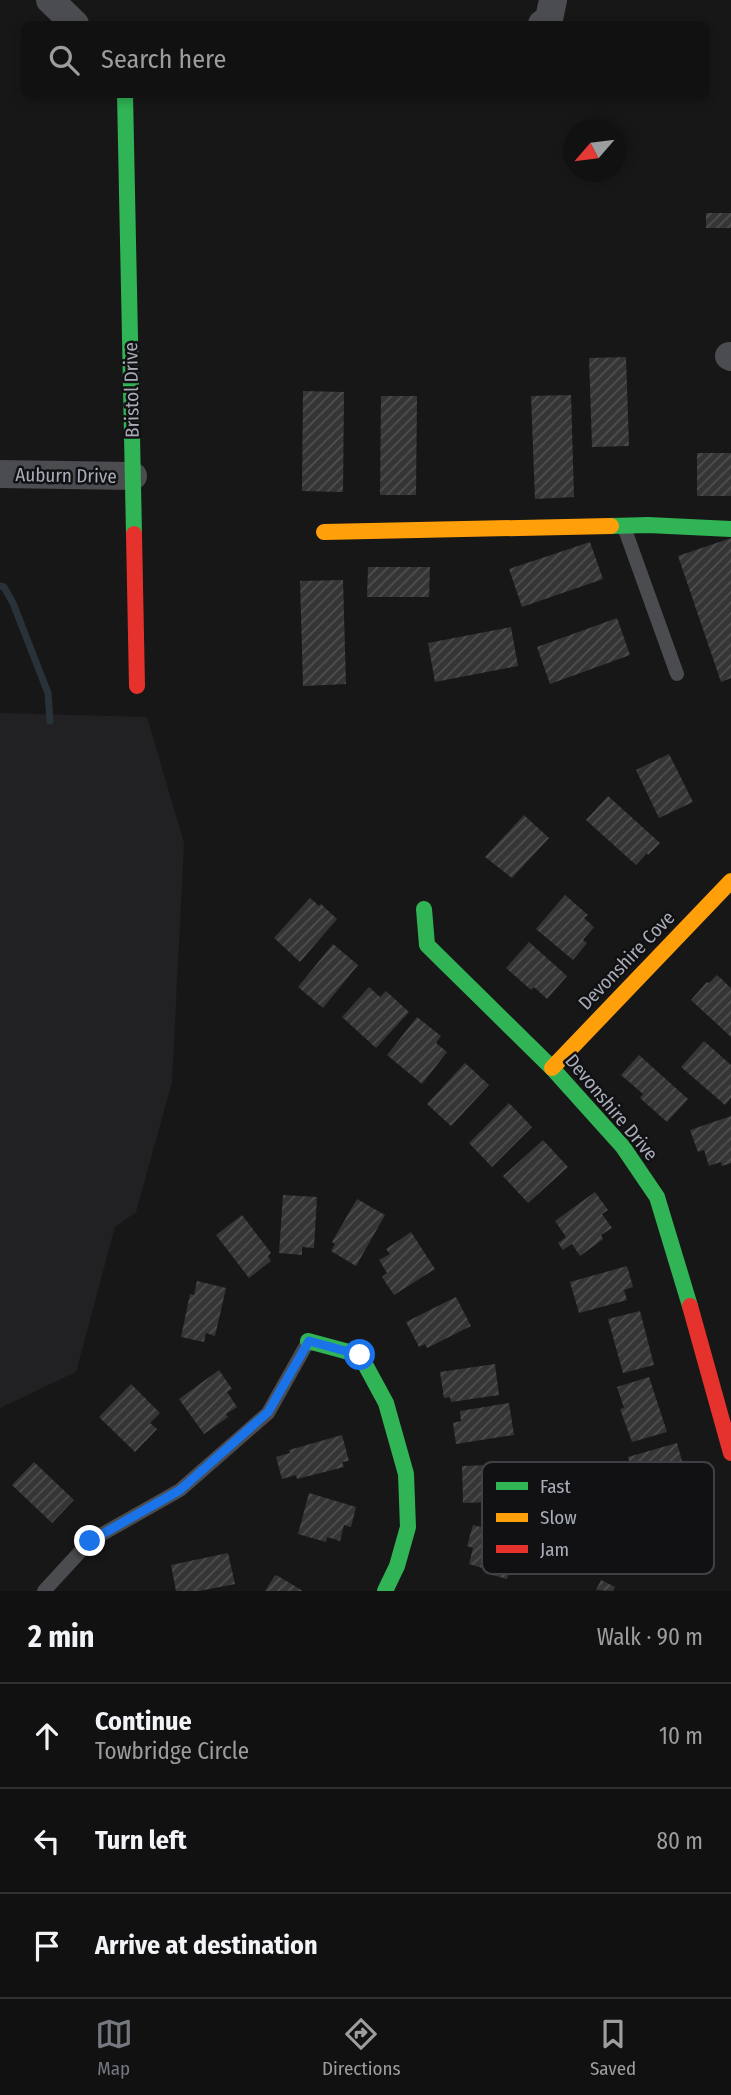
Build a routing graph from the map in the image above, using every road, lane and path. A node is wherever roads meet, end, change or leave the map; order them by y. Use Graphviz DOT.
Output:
graph roads {
  1 [pos="50,0"];
  2 [pos="553,0"];
  3 [pos="72,21"];
  4 [pos="546,21"];
  5 [pos="125,98"];
  6 [pos="0,474"];
  7 [pos="133,476"];
  8 [pos="624,526"];
  9 [pos="731,529"];
  10 [pos="324,532"];
  11 [pos="677,674"];
  12 [pos="137,686"];
  13 [pos="731,881"];
  14 [pos="424,909"];
  15 [pos="552,1068"];
  16 [pos="309,1341"];
  17 [pos="731,1453"];
  18 [pos="44,1591"];
  19 [pos="385,1591"];
  1 -- 3 [label="street"];
  2 -- 4 [label="street"];
  5 -- 7 [label="street, Bristol Drive"];
  6 -- 7 [label="street, Auburn Drive"];
  7 -- 12 [label="street, Bristol Drive"];
  8 -- 9 [label="street"];
  8 -- 10 [label="street"];
  8 -- 11 [label="lane"];
  13 -- 15 [label="street, Devonshire Cove"];
  14 -- 15 [label="street, Devonshire Drive"];
  15 -- 17 [label="street, Devonshire Drive"];
  16 -- 18 [label="lane"];
  16 -- 19 [label="street"];
}
